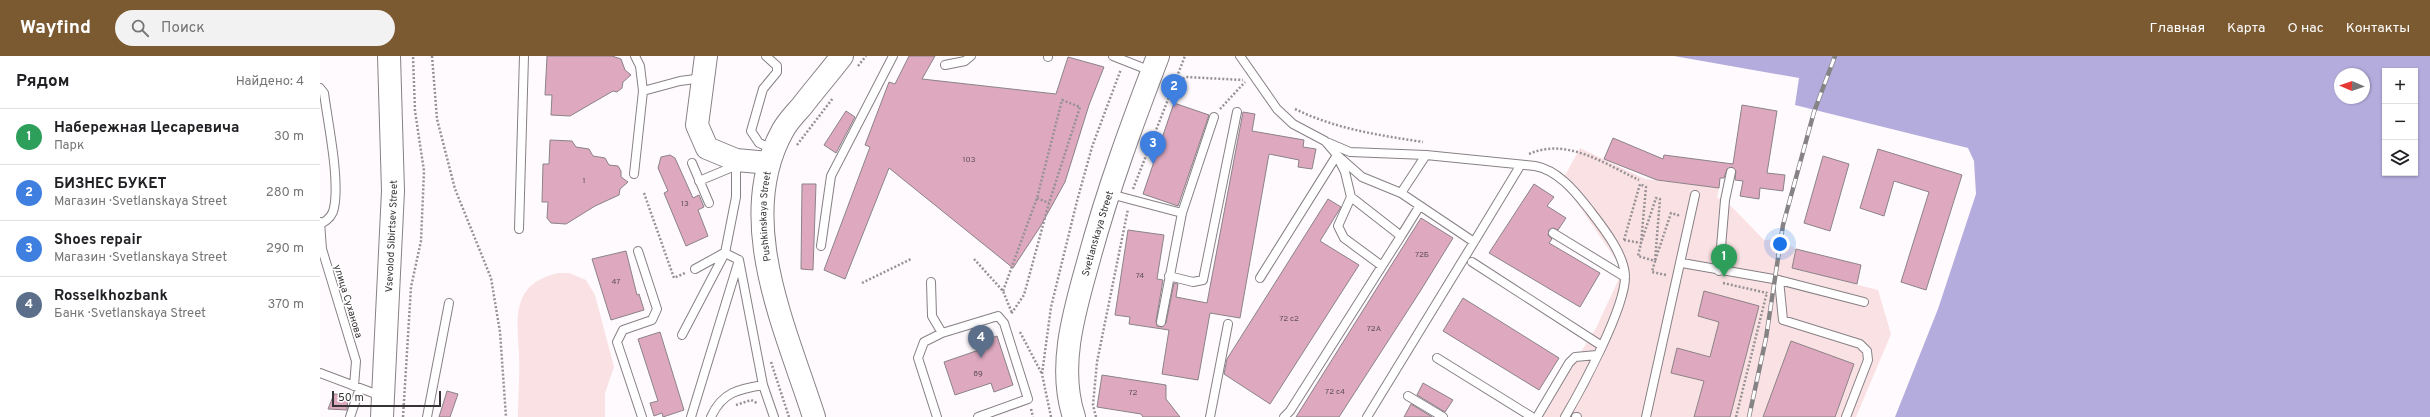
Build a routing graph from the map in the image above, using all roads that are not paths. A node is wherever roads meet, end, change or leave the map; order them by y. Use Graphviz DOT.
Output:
graph roads {
  1 [pos="390,56"];
  2 [pos="524,56"];
  3 [pos="635,56"];
  4 [pos="706,56"];
  5 [pos="766,56"];
  6 [pos="893,56"];
  7 [pos="971,56"];
  8 [pos="1113,56"];
  9 [pos="1240,56"];
  10 [pos="849,62"];
  11 [pos="1155,64"];
  12 [pos="945,65"];
  13 [pos="703,78"];
  14 [pos="320,88"];
  15 [pos="643,91"];
  16 [pos="1237,112"];
  17 [pos="1214,117"];
  18 [pos="1325,141"];
  19 [pos="779,155"];
  20 [pos="1337,155"];
  21 [pos="1426,155"];
  22 [pos="692,163"];
  23 [pos="736,163"];
  24 [pos="1520,166"];
  25 [pos="1731,172"];
  26 [pos="634,174"];
  27 [pos="699,181"];
  28 [pos="1107,193"];
  29 [pos="1400,193"];
  30 [pos="1696,195"];
  31 [pos="1351,197"];
  32 [pos="709,203"];
  33 [pos="1419,207"];
  34 [pos="1182,212"];
  35 [pos="320,223"];
  36 [pos="519,229"];
  37 [pos="1553,233"];
  38 [pos="1401,236"];
  39 [pos="1474,242"];
  40 [pos="821,246"];
  41 [pos="321,248"];
  42 [pos="638,251"];
  43 [pos="725,253"];
  44 [pos="739,260"];
  45 [pos="1472,262"];
  46 [pos="1682,262"];
  47 [pos="1382,266"];
  48 [pos="695,269"];
  49 [pos="1719,271"];
  50 [pos="1169,276"];
  51 [pos="1625,277"];
  52 [pos="1260,278"];
  53 [pos="1779,280"];
  54 [pos="931,282"];
  55 [pos="1864,302"];
  56 [pos="450,303"];
  57 [pos="1161,322"];
  58 [pos="1228,324"];
  59 [pos="942,333"];
  60 [pos="682,335"];
  61 [pos="1602,346"];
  62 [pos="1597,355"];
  63 [pos="1437,358"];
  64 [pos="320,373"];
  65 [pos="764,384"];
  66 [pos="357,387"];
  67 [pos="1408,396"];
  68 [pos="383,407"];
  69 [pos="350,417"];
  70 [pos="427,417"];
  71 [pos="642,417"];
  72 [pos="691,417"];
  73 [pos="711,417"];
  74 [pos="774,417"];
  75 [pos="814,417"];
  76 [pos="937,417"];
  77 [pos="978,417"];
  78 [pos="1074,417"];
  79 [pos="1210,417"];
  80 [pos="1284,417"];
  81 [pos="1367,417"];
  82 [pos="1443,417"];
  83 [pos="1532,417"];
  84 [pos="1537,417"];
  85 [pos="1565,417"];
  86 [pos="1646,417"];
  87 [pos="1846,417"];
  1 -- 68 [label="main road, Vsevolod Sibirtsev Street"];
  2 -- 36 [label="lane"];
  3 -- 15 [label="lane"];
  4 -- 13 [label="main road"];
  5 -- 19 [label="lane"];
  6 -- 40 [label="lane"];
  7 -- 12 [label="lane"];
  8 -- 11 [label="lane"];
  9 -- 18 [label="lane"];
  10 -- 19 [label="main road, Pushkinskaya Street"];
  11 -- 28 [label="main road, Svetlanskaya Street"];
  13 -- 15 [label="lane"];
  13 -- 23 [label="main road"];
  14 -- 35 [label="lane"];
  15 -- 26 [label="lane"];
  16 -- 50 [label="lane"];
  17 -- 34 [label="lane"];
  18 -- 20 [label="lane"];
  18 -- 21 [label="lane"];
  19 -- 23 [label="main road"];
  19 -- 75 [label="main road, Pushkinskaya Street"];
  20 -- 29 [label="lane"];
  20 -- 31 [label="lane"];
  20 -- 52 [label="lane"];
  21 -- 24 [label="lane"];
  21 -- 29 [label="lane"];
  22 -- 27 [label="lane"];
  23 -- 27 [label="lane"];
  23 -- 43 [label="lane"];
  24 -- 39 [label="lane"];
  24 -- 51 [label="lane"];
  25 -- 49 [label="lane"];
  27 -- 32 [label="lane"];
  28 -- 34 [label="lane"];
  28 -- 78 [label="main road, Svetlanskaya Street"];
  29 -- 33 [label="lane"];
  30 -- 46 [label="lane"];
  31 -- 38 [label="lane"];
  31 -- 47 [label="lane"];
  33 -- 38 [label="lane"];
  33 -- 39 [label="lane"];
  34 -- 50 [label="lane"];
  35 -- 41 [label="lane, улица Суханова"];
  37 -- 51 [label="lane"];
  38 -- 47 [label="lane"];
  39 -- 81 [label="lane"];
  41 -- 66 [label="lane, улица Суханова"];
  42 -- 71 [label="lane"];
  43 -- 44 [label="lane"];
  43 -- 48 [label="lane"];
  43 -- 60 [label="lane"];
  44 -- 65 [label="lane"];
  44 -- 72 [label="lane"];
  45 -- 61 [label="lane"];
  46 -- 49 [label="lane"];
  46 -- 86 [label="lane"];
  47 -- 80 [label="lane"];
  49 -- 53 [label="lane"];
  50 -- 57 [label="lane"];
  51 -- 61 [label="lane"];
  53 -- 55 [label="lane"];
  53 -- 87 [label="lane"];
  54 -- 59 [label="lane"];
  56 -- 70 [label="lane"];
  58 -- 79 [label="lane"];
  59 -- 76 [label="lane"];
  59 -- 77 [label="lane"];
  61 -- 62 [label="lane"];
  62 -- 84 [label="lane"];
  62 -- 85 [label="lane"];
  63 -- 83 [label="lane"];
  64 -- 66 [label="lane"];
  65 -- 73 [label="lane"];
  65 -- 74 [label="lane"];
  66 -- 68 [label="lane"];
  66 -- 69 [label="lane, улица Суханова"];
  67 -- 82 [label="lane"];
}
